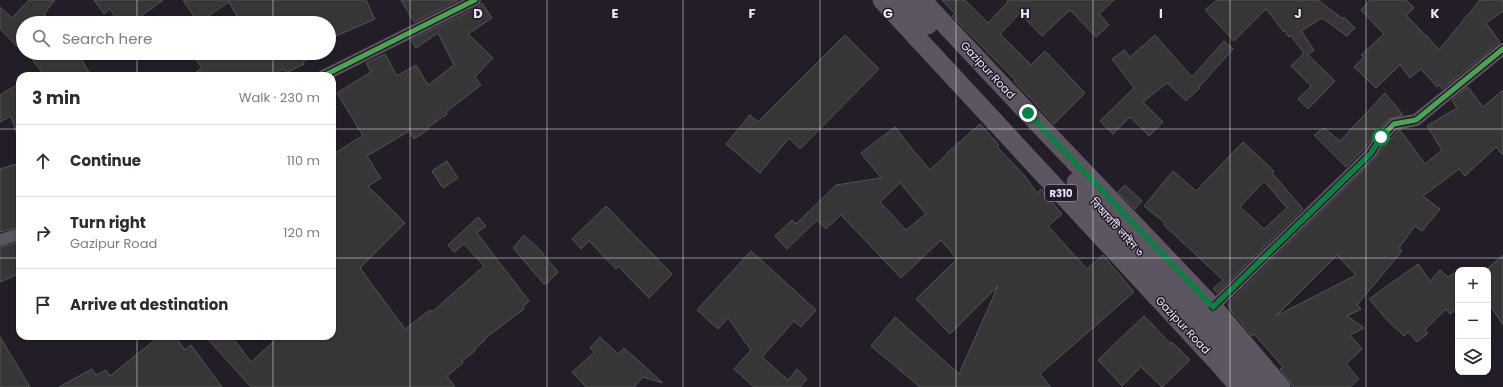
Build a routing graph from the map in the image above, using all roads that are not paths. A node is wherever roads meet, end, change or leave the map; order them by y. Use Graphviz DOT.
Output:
graph roads {
  1 [pos="475,0"];
  2 [pos="882,0"];
  3 [pos="904,0"];
  4 [pos="922,0"];
  5 [pos="1503,50"];
  6 [pos="331,72"];
  7 [pos="16,235"];
  8 [pos="0,240"];
  9 [pos="1213,307"];
  10 [pos="1239,387"];
  11 [pos="1259,387"];
  12 [pos="1281,387"];
  1 -- 6 [label="street"];
  2 -- 10 [label="main road, Gazipur Road / R310"];
  3 -- 11 [label="main road, বিআরটি লাইন ৩"];
  4 -- 9 [label="main road, Gazipur Road / R310"];
  5 -- 9 [label="street"];
  7 -- 8 [label="street"];
  9 -- 12 [label="main road, Gazipur Road / R310"];
}
